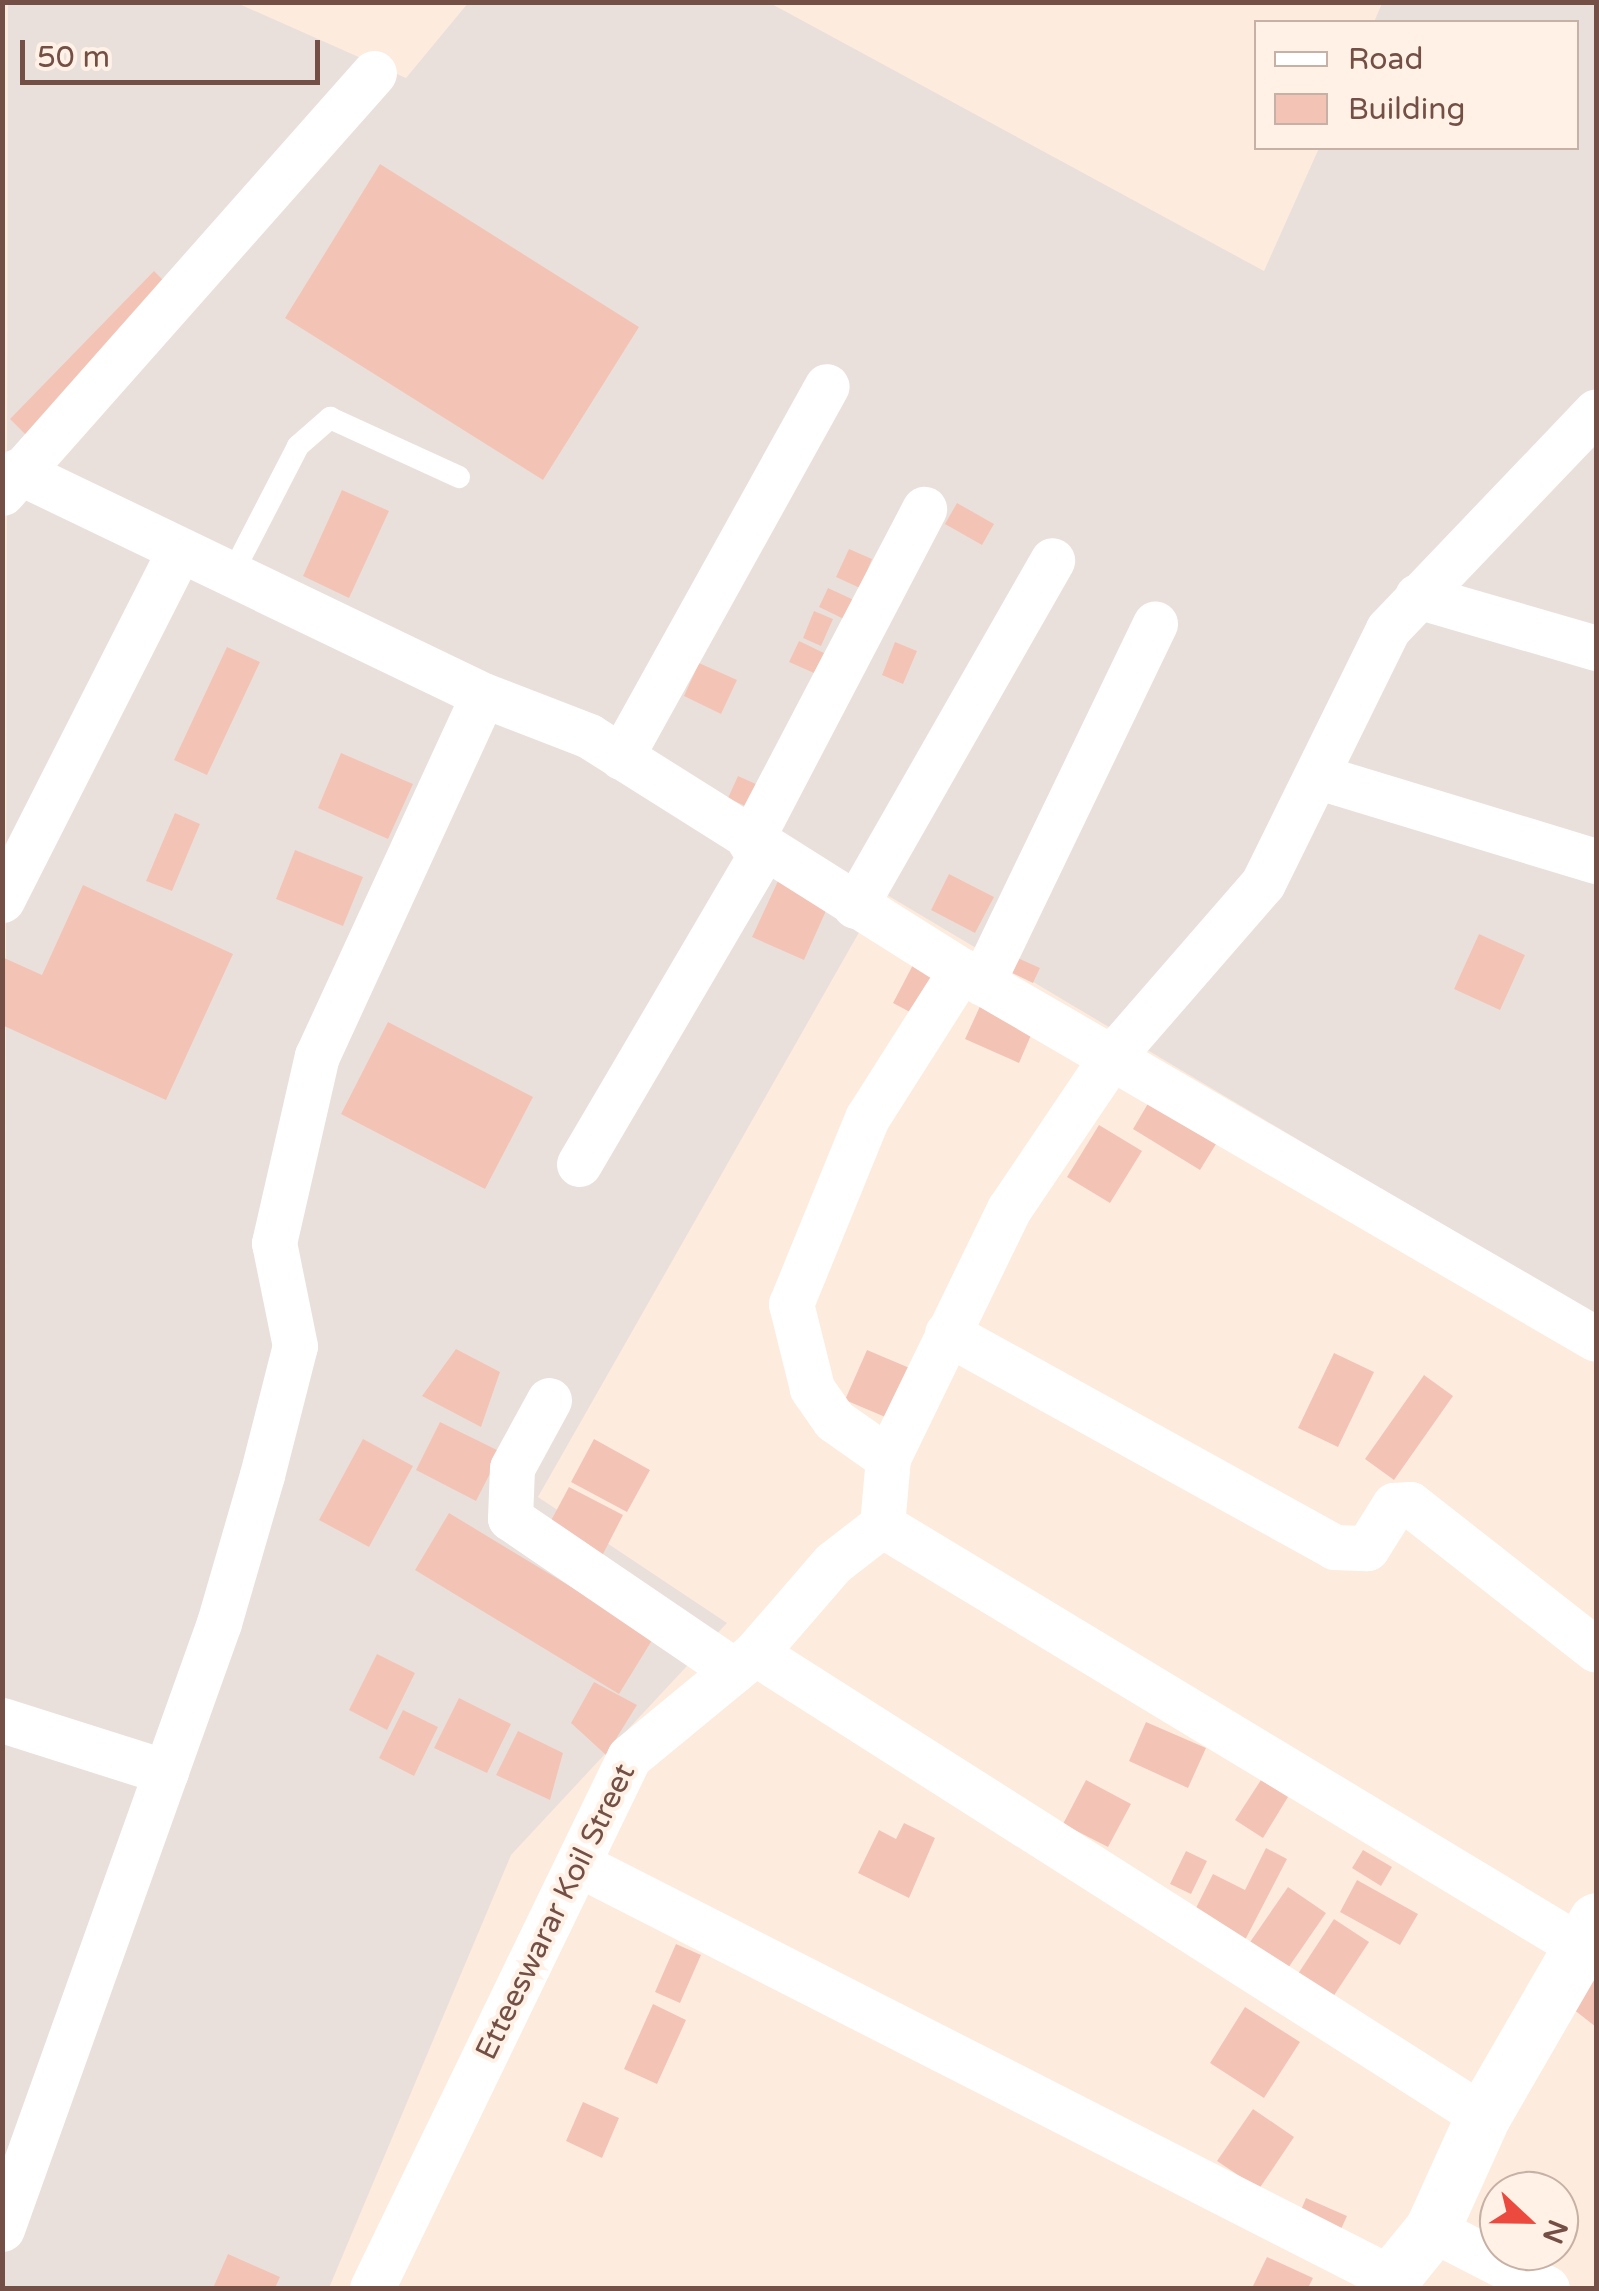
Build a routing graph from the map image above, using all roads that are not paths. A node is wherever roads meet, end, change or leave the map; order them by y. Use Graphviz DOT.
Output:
graph roads {
  1 [pos="374,73"];
  2 [pos="827,386"];
  3 [pos="1596,411"];
  4 [pos="460,477"];
  5 [pos="10,482"];
  6 [pos="924,509"];
  7 [pos="178,553"];
  8 [pos="1052,560"];
  9 [pos="230,578"];
  10 [pos="1416,596"];
  11 [pos="1155,624"];
  12 [pos="1596,648"];
  13 [pos="483,695"];
  14 [pos="620,757"];
  15 [pos="1318,776"];
  16 [pos="757,847"];
  17 [pos="1596,861"];
  18 [pos="2,900"];
  19 [pos="855,906"];
  20 [pos="972,976"];
  21 [pos="1110,1059"];
  22 [pos="580,1164"];
  23 [pos="947,1333"];
  24 [pos="1596,1339"];
  25 [pos="549,1400"];
  26 [pos="888,1458"];
  27 [pos="882,1524"];
  28 [pos="1596,1650"];
  29 [pos="745,1661"];
  30 [pos="2,1720"];
  31 [pos="166,1772"];
  32 [pos="580,1865"];
  33 [pos="1588,1933"];
  34 [pos="1482,2116"];
  35 [pos="2,2228"];
  36 [pos="1432,2230"];
  37 [pos="1387,2283"];
  38 [pos="372,2288"];
  39 [pos="1547,2288"];
  1 -- 5 [label="street"];
  2 -- 14 [label="street"];
  3 -- 10 [label="street"];
  4 -- 9 [label="lane"];
  5 -- 7 [label="street"];
  6 -- 16 [label="street"];
  7 -- 9 [label="street"];
  7 -- 18 [label="street"];
  8 -- 19 [label="street"];
  9 -- 13 [label="street"];
  10 -- 12 [label="street"];
  10 -- 15 [label="street"];
  11 -- 20 [label="street"];
  13 -- 14 [label="street"];
  13 -- 31 [label="street"];
  14 -- 16 [label="street"];
  15 -- 17 [label="street"];
  15 -- 21 [label="street"];
  16 -- 19 [label="street"];
  16 -- 22 [label="street"];
  19 -- 20 [label="street"];
  20 -- 21 [label="street"];
  20 -- 26 [label="street"];
  21 -- 23 [label="street"];
  21 -- 24 [label="street"];
  23 -- 26 [label="street"];
  23 -- 28 [label="street"];
  25 -- 29 [label="street"];
  26 -- 27 [label="street"];
  27 -- 29 [label="street, Etteeswarar Koil Street"];
  27 -- 33 [label="street"];
  29 -- 32 [label="street, Etteeswarar Koil Street"];
  29 -- 34 [label="street"];
  30 -- 31 [label="street"];
  31 -- 35 [label="street"];
  32 -- 37 [label="street"];
  32 -- 38 [label="street, Etteeswarar Koil Street"];
  33 -- 34 [label="street"];
  34 -- 36 [label="street"];
  36 -- 37 [label="street"];
  36 -- 39 [label="street"];
}
